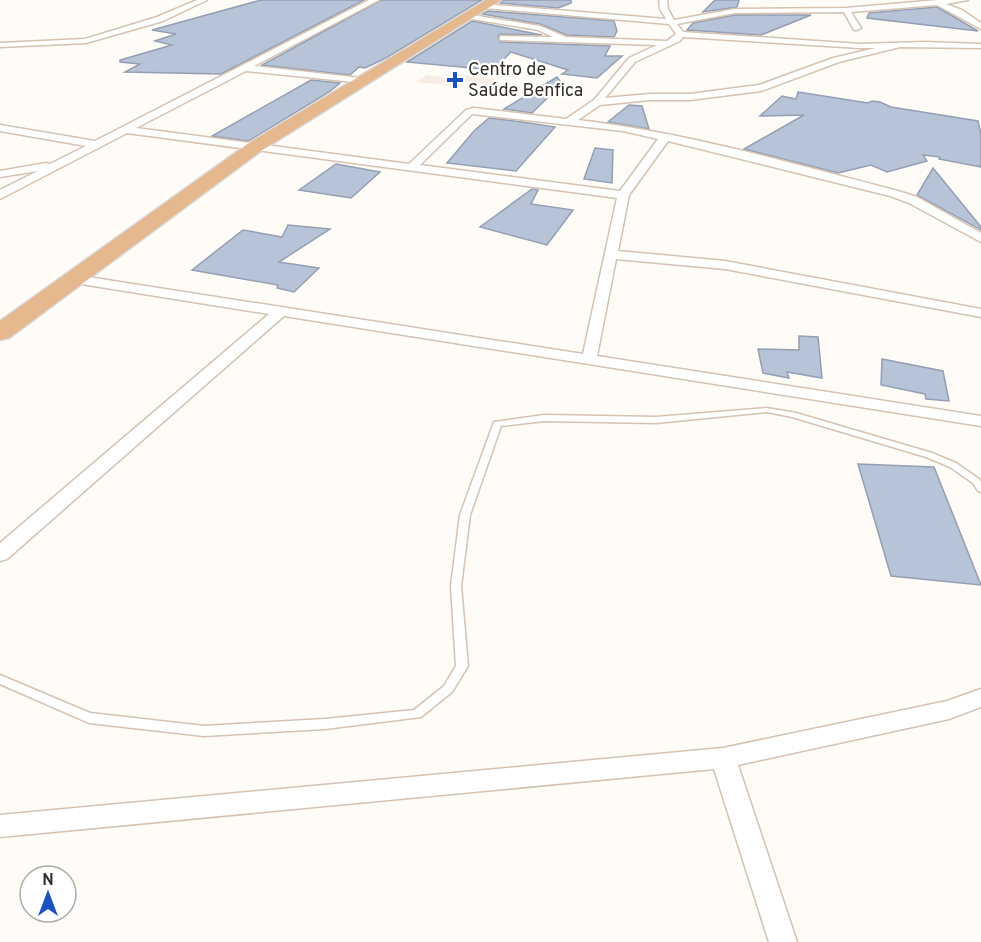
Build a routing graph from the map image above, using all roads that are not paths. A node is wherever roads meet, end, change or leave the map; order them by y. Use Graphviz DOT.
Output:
graph roads {
  1 [pos="203,0"];
  2 [pos="375,0"];
  3 [pos="663,0"];
  4 [pos="860,0"];
  5 [pos="964,0"];
  6 [pos="490,3"];
  7 [pos="935,3"];
  8 [pos="864,9"];
  9 [pos="846,10"];
  10 [pos="469,16"];
  11 [pos="674,22"];
  12 [pos="981,27"];
  13 [pos="857,28"];
  14 [pos="680,34"];
  15 [pos="503,38"];
  16 [pos="569,42"];
  17 [pos="671,44"];
  18 [pos="0,45"];
  19 [pos="899,45"];
  20 [pos="981,46"];
  21 [pos="244,68"];
  22 [pos="361,81"];
  23 [pos="597,102"];
  24 [pos="568,122"];
  25 [pos="0,128"];
  26 [pos="128,130"];
  27 [pos="665,137"];
  28 [pos="98,146"];
  29 [pos="255,147"];
  30 [pos="62,164"];
  31 [pos="411,168"];
  32 [pos="0,174"];
  33 [pos="0,195"];
  34 [pos="623,195"];
  35 [pos="981,237"];
  36 [pos="610,254"];
  37 [pos="75,279"];
  38 [pos="281,311"];
  39 [pos="981,313"];
  40 [pos="0,333"];
  41 [pos="589,360"];
  42 [pos="981,421"];
  43 [pos="981,489"];
  44 [pos="0,554"];
  45 [pos="0,679"];
  46 [pos="981,698"];
  47 [pos="723,758"];
  48 [pos="0,826"];
  49 [pos="783,942"];
  1 -- 18 [label="street"];
  2 -- 21 [label="street"];
  3 -- 11 [label="street"];
  4 -- 8 [label="street"];
  5 -- 7 [label="street"];
  6 -- 10 [label="main road"];
  6 -- 11 [label="street"];
  7 -- 8 [label="street"];
  7 -- 12 [label="street"];
  8 -- 9 [label="street"];
  9 -- 11 [label="street"];
  9 -- 13 [label="street"];
  10 -- 16 [label="street"];
  10 -- 22 [label="main road"];
  11 -- 14 [label="street"];
  14 -- 17 [label="street"];
  14 -- 19 [label="street"];
  15 -- 16 [label="street"];
  16 -- 17 [label="street"];
  17 -- 23 [label="street"];
  19 -- 20 [label="street"];
  19 -- 23 [label="street"];
  21 -- 22 [label="street"];
  21 -- 26 [label="street"];
  22 -- 29 [label="main road"];
  23 -- 24 [label="street"];
  24 -- 27 [label="street"];
  24 -- 31 [label="street"];
  25 -- 28 [label="street"];
  26 -- 28 [label="street"];
  26 -- 29 [label="street"];
  27 -- 34 [label="street"];
  27 -- 35 [label="street"];
  28 -- 30 [label="street"];
  29 -- 31 [label="street"];
  29 -- 37 [label="main road"];
  30 -- 32 [label="street"];
  30 -- 33 [label="street"];
  31 -- 34 [label="street"];
  34 -- 36 [label="street"];
  36 -- 39 [label="street"];
  36 -- 41 [label="street"];
  37 -- 38 [label="street"];
  37 -- 40 [label="main road"];
  38 -- 41 [label="street"];
  38 -- 44 [label="street"];
  41 -- 42 [label="street"];
  43 -- 45 [label="lane"];
  46 -- 47 [label="street"];
  47 -- 48 [label="street"];
  47 -- 49 [label="street"];
}
